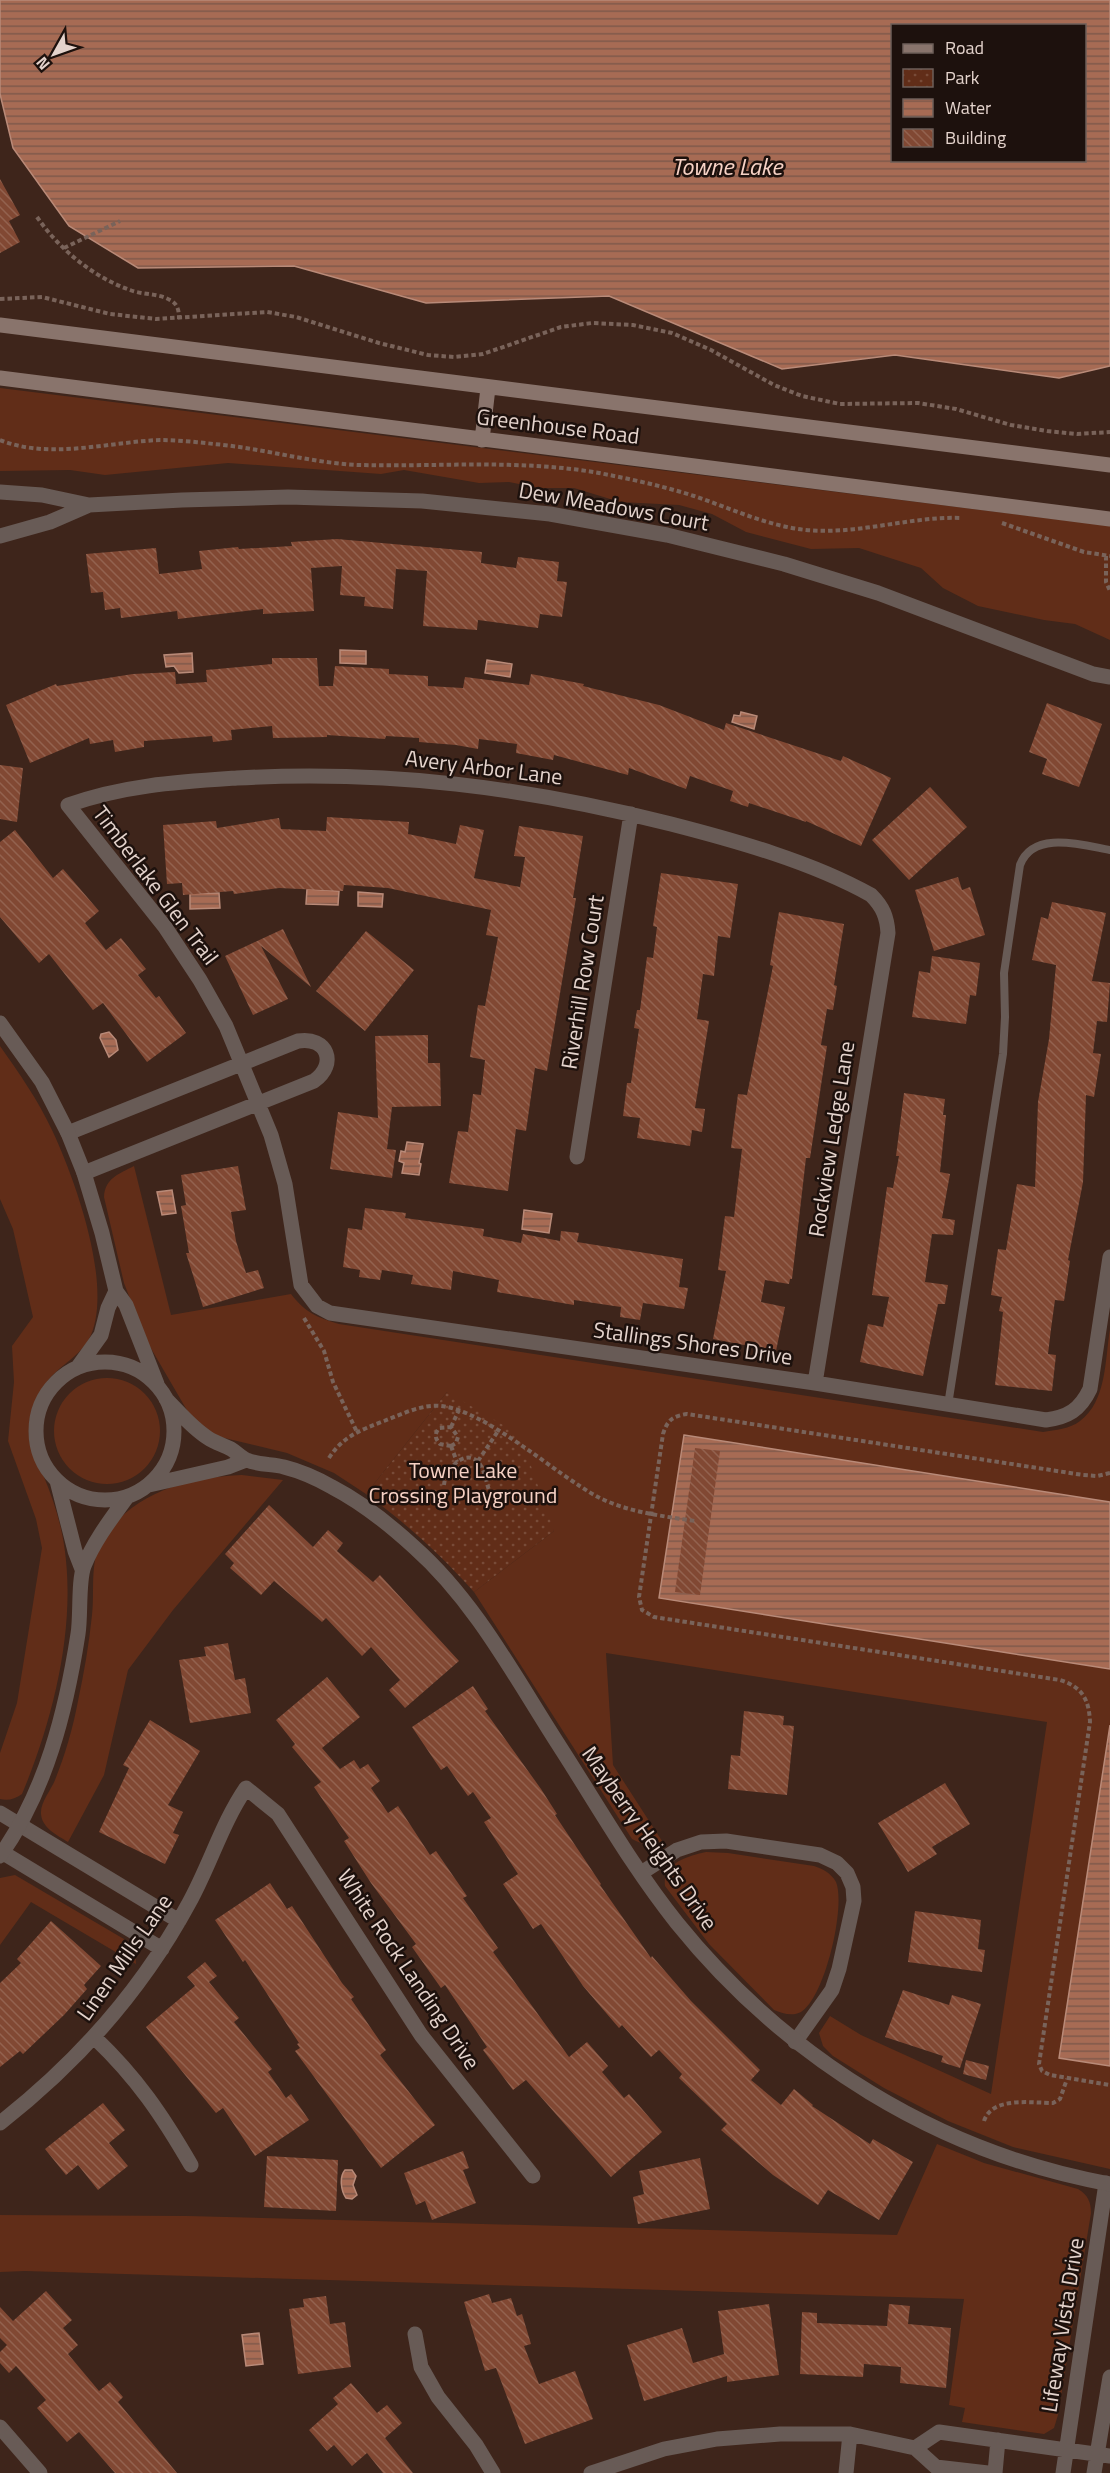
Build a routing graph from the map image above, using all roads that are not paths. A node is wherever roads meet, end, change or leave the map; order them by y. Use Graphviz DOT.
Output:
graph roads {
  1 [pos="0,325"];
  2 [pos="0,378"];
  3 [pos="488,388"];
  4 [pos="482,440"];
  5 [pos="1110,465"];
  6 [pos="0,492"];
  7 [pos="89,505"];
  8 [pos="1110,519"];
  9 [pos="0,536"];
  10 [pos="1110,677"];
  11 [pos="68,805"];
  12 [pos="631,814"];
  13 [pos="1110,850"];
  14 [pos="879,903"];
  15 [pos="0,1023"];
  16 [pos="242,1063"];
  17 [pos="259,1103"];
  18 [pos="68,1133"];
  19 [pos="577,1157"];
  20 [pos="84,1173"];
  21 [pos="1110,1257"];
  22 [pos="116,1291"];
  23 [pos="308,1297"];
  24 [pos="78,1366"];
  25 [pos="815,1383"];
  26 [pos="162,1393"];
  27 [pos="948,1405"];
  28 [pos="246,1460"];
  29 [pos="57,1481"];
  30 [pos="148,1485"];
  31 [pos="127,1497"];
  32 [pos="82,1569"];
  33 [pos="246,1788"];
  34 [pos="0,1813"];
  35 [pos="20,1824"];
  36 [pos="1,1853"];
  37 [pos="641,1873"];
  38 [pos="180,1921"];
  39 [pos="162,1949"];
  40 [pos="94,2038"];
  41 [pos="795,2042"];
  42 [pos="0,2122"];
  43 [pos="191,2165"];
  44 [pos="533,2176"];
  45 [pos="1108,2184"];
  46 [pos="415,2334"];
  47 [pos="1110,2377"];
  48 [pos="0,2427"];
  49 [pos="850,2434"];
  50 [pos="998,2440"];
  51 [pos="915,2448"];
  52 [pos="1066,2450"];
  53 [pos="1104,2456"];
  54 [pos="40,2473"];
  55 [pos="493,2473"];
  56 [pos="591,2473"];
  57 [pos="846,2473"];
  58 [pos="988,2473"];
  59 [pos="995,2473"];
  60 [pos="1063,2473"];
  61 [pos="1094,2473"];
  1 -- 3 [label="main road, Greenhouse Road"];
  2 -- 4 [label="main road, Greenhouse Road"];
  3 -- 4 [label="main road"];
  3 -- 5 [label="main road, Greenhouse Road"];
  4 -- 8 [label="main road, Greenhouse Road"];
  6 -- 7 [label="street, Dew Meadows Court"];
  7 -- 9 [label="street, Dew Meadows Court"];
  7 -- 10 [label="street, Dew Meadows Court"];
  11 -- 12 [label="street, Avery Arbor Lane"];
  11 -- 16 [label="street, Timberlake Glen Trail"];
  12 -- 14 [label="street, Avery Arbor Lane"];
  12 -- 19 [label="street, Riverhill Row Court"];
  13 -- 27 [label="lane"];
  14 -- 25 [label="street, Rockview Ledge Lane"];
  15 -- 18 [label="street"];
  16 -- 17 [label="street, Timberlake Glen Trail"];
  16 -- 17 [label="street"];
  16 -- 18 [label="street"];
  17 -- 20 [label="street"];
  17 -- 23 [label="street, Timberlake Glen Trail"];
  18 -- 20 [label="street"];
  20 -- 22 [label="street"];
  21 -- 27 [label="street, Stallings Shores Drive"];
  22 -- 24 [label="street"];
  22 -- 26 [label="street"];
  23 -- 25 [label="street, Stallings Shores Drive"];
  24 -- 26 [label="street"];
  24 -- 29 [label="street"];
  25 -- 27 [label="street, Stallings Shores Drive"];
  26 -- 28 [label="street, Mayberry Heights Drive"];
  26 -- 30 [label="street"];
  28 -- 30 [label="street, Mayberry Heights Drive"];
  28 -- 37 [label="street, Mayberry Heights Drive"];
  29 -- 31 [label="street"];
  29 -- 32 [label="street"];
  30 -- 31 [label="street"];
  31 -- 32 [label="street"];
  32 -- 35 [label="street"];
  33 -- 38 [label="street, Linen Mills Lane"];
  33 -- 44 [label="street, White Rock Landing Drive"];
  34 -- 35 [label="street"];
  35 -- 36 [label="street"];
  35 -- 38 [label="street"];
  36 -- 39 [label="street"];
  37 -- 41 [label="street, Mayberry Heights Drive"];
  37 -- 41 [label="street"];
  38 -- 39 [label="street, Linen Mills Lane"];
  39 -- 40 [label="street, Linen Mills Lane"];
  40 -- 42 [label="street, Linen Mills Lane"];
  40 -- 43 [label="street"];
  41 -- 45 [label="street, Mayberry Heights Drive"];
  45 -- 52 [label="street, Lifeway Vista Drive"];
  46 -- 55 [label="street"];
  47 -- 53 [label="street"];
  48 -- 54 [label="street"];
  49 -- 51 [label="street"];
  49 -- 56 [label="street"];
  49 -- 57 [label="street"];
  50 -- 51 [label="street"];
  50 -- 52 [label="street"];
  50 -- 59 [label="street"];
  51 -- 58 [label="street"];
  52 -- 53 [label="street"];
  52 -- 60 [label="street, Lifeway Vista Drive"];
  53 -- 61 [label="street"];
}
